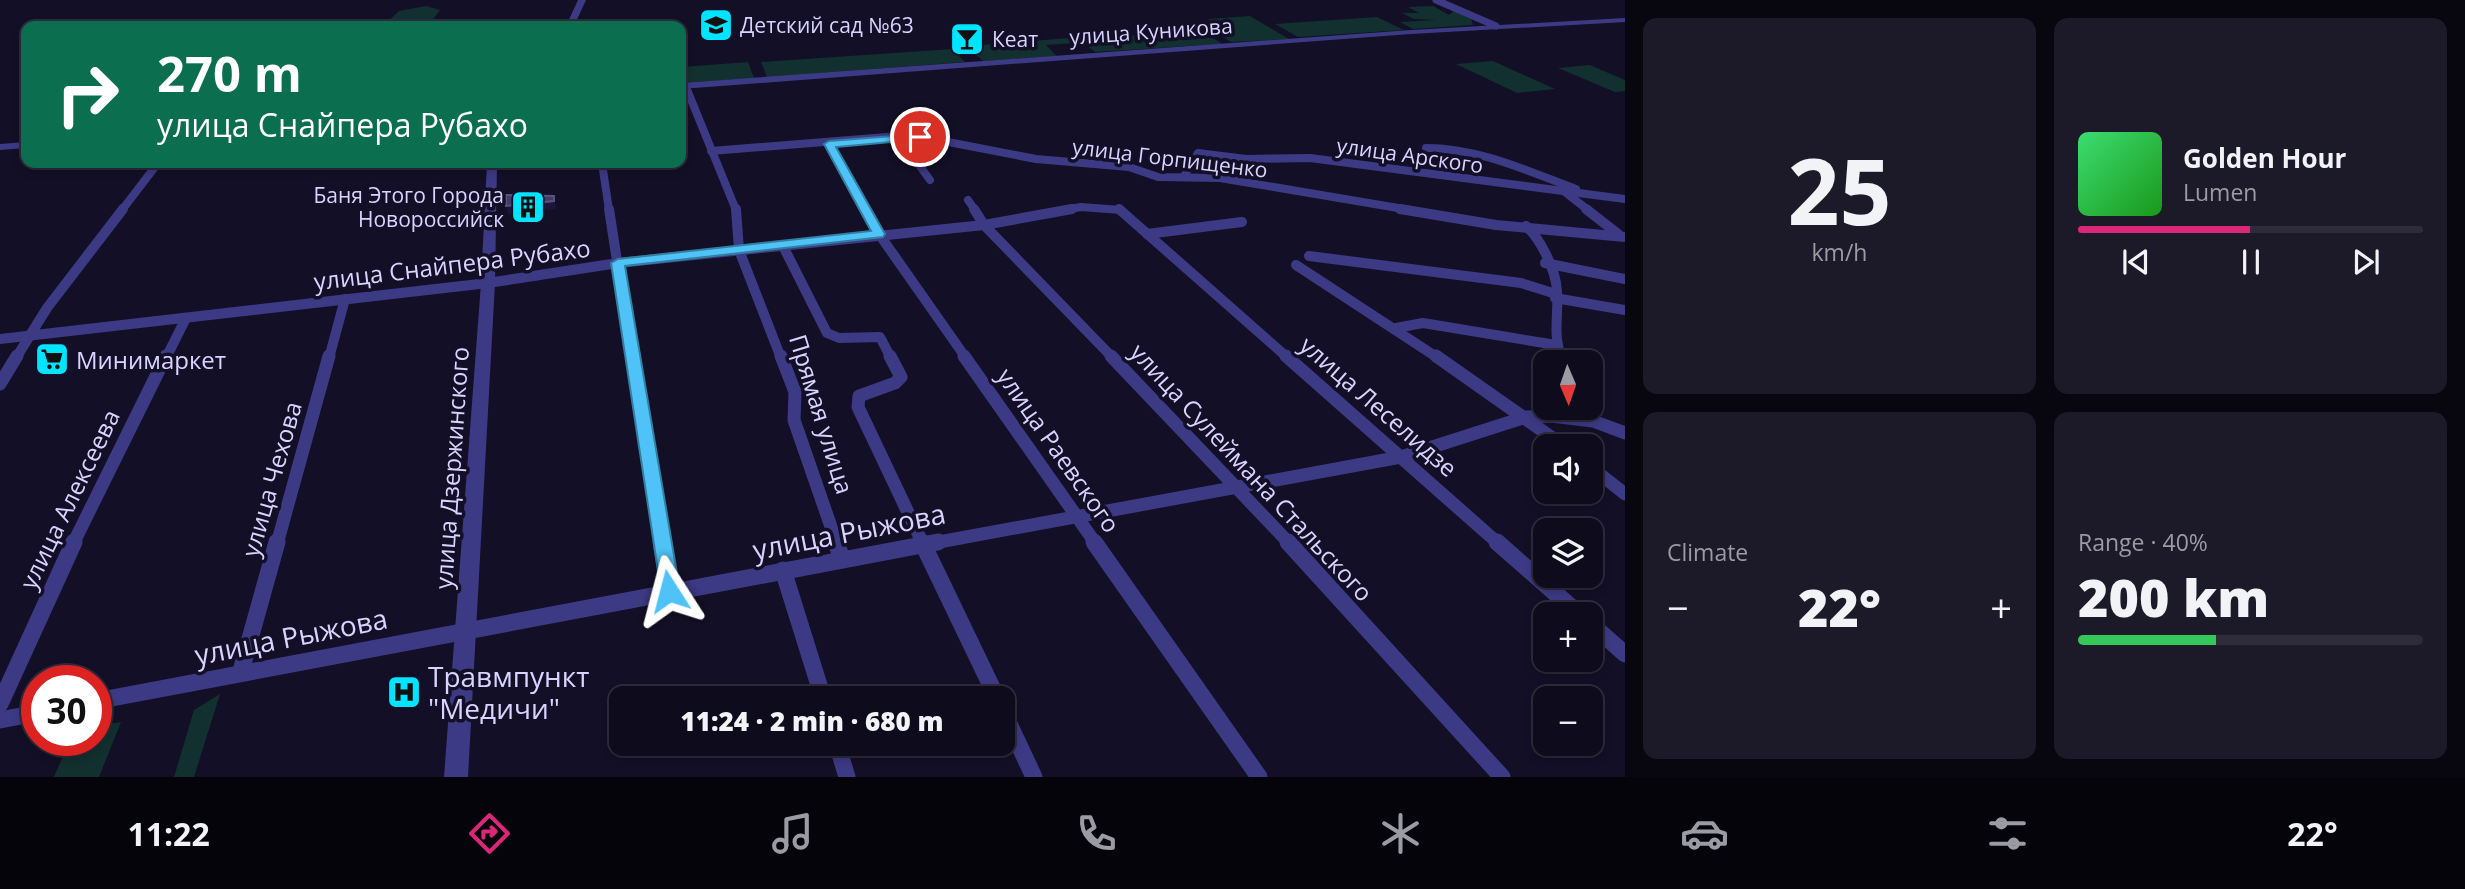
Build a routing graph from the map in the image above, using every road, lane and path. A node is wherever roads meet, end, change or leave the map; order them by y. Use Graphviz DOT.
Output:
graph roads {
  1 [pos="582,0"];
  2 [pos="591,0"];
  3 [pos="1436,0"];
  4 [pos="1625,20"];
  5 [pos="577,21"];
  6 [pos="577,21"];
  7 [pos="1496,26"];
  8 [pos="686,86"];
  9 [pos="686,93"];
  10 [pos="898,136"];
  11 [pos="829,144"];
  12 [pos="21,145"];
  13 [pos="0,147"];
  14 [pos="1426,148"];
  15 [pos="711,151"];
  16 [pos="154,168"];
  17 [pos="492,168"];
  18 [pos="603,168"];
  19 [pos="1184,176"];
  20 [pos="930,180"];
  21 [pos="1580,191"];
  22 [pos="1565,192"];
  23 [pos="1625,199"];
  24 [pos="968,200"];
  25 [pos="1118,208"];
  26 [pos="1242,222"];
  27 [pos="984,225"];
  28 [pos="1526,226"];
  29 [pos="879,234"];
  30 [pos="1147,234"];
  31 [pos="1623,236"];
  32 [pos="783,246"];
  33 [pos="738,250"];
  34 [pos="1308,256"];
  35 [pos="618,263"];
  36 [pos="1545,263"];
  37 [pos="1296,265"];
  38 [pos="1625,279"];
  39 [pos="488,283"];
  40 [pos="1555,296"];
  41 [pos="345,299"];
  42 [pos="1625,310"];
  43 [pos="186,318"];
  44 [pos="1396,328"];
  45 [pos="33,336"];
  46 [pos="0,340"];
  47 [pos="1556,345"];
  48 [pos="1558,350"];
  49 [pos="0,384"];
  50 [pos="1526,417"];
  51 [pos="1593,421"];
  52 [pos="1625,433"];
  53 [pos="1548,434"];
  54 [pos="1401,457"];
  55 [pos="1603,477"];
  56 [pos="1239,488"];
  57 [pos="1625,494"];
  58 [pos="1074,516"];
  59 [pos="923,544"];
  60 [pos="842,559"];
  61 [pos="783,570"];
  62 [pos="669,591"];
  63 [pos="1565,602"];
  64 [pos="467,630"];
  65 [pos="1603,635"];
  66 [pos="1625,654"];
  67 [pos="241,671"];
  68 [pos="818,686"];
  69 [pos="991,686"];
  70 [pos="112,698"];
  71 [pos="0,704"];
  72 [pos="21,716"];
  73 [pos="0,720"];
  74 [pos="1015,737"];
  75 [pos="841,756"];
  76 [pos="456,777"];
  77 [pos="847,777"];
  78 [pos="1034,777"];
  79 [pos="1259,777"];
  80 [pos="1502,777"];
  1 -- 5 [label="street"];
  2 -- 6 [label="street"];
  3 -- 7 [label="street"];
  4 -- 7 [label="street, улица Куникова"];
  7 -- 8 [label="street, улица Куникова"];
  9 -- 15 [label="street, Прямая улица"];
  10 -- 11 [label="street, улица Горпищенко"];
  10 -- 19 [label="street, улица Горпищенко"];
  10 -- 20 [label="street"];
  11 -- 15 [label="street, улица Горпищенко"];
  11 -- 29 [label="street, улица Раевского"];
  12 -- 13 [label="street"];
  14 -- 21 [label="street"];
  15 -- 33 [label="street, Прямая улица"];
  16 -- 45 [label="street"];
  17 -- 39 [label="street, улица Дзержинского"];
  18 -- 35 [label="street"];
  19 -- 22 [label="street, улица Арского"];
  19 -- 28 [label="street, улица Горпищенко"];
  21 -- 22 [label="street, улица Арского"];
  21 -- 23 [label="street, улица Арского"];
  22 -- 31 [label="street"];
  24 -- 27 [label="street, улица Сулеймана Стальского"];
  25 -- 27 [label="street, улица Снайпера Рубахо"];
  25 -- 30 [label="street, улица Леселидзе"];
  26 -- 30 [label="street"];
  27 -- 29 [label="street, улица Снайпера Рубахо"];
  27 -- 56 [label="street, улица Сулеймана Стальского"];
  28 -- 31 [label="street, улица Горпищенко"];
  28 -- 36 [label="street"];
  29 -- 32 [label="street, улица Снайпера Рубахо"];
  29 -- 58 [label="street, улица Раевского"];
  30 -- 54 [label="street, улица Леселидзе"];
  32 -- 33 [label="street, улица Снайпера Рубахо"];
  32 -- 59 [label="street"];
  33 -- 35 [label="street, улица Снайпера Рубахо"];
  33 -- 60 [label="street, Прямая улица"];
  34 -- 40 [label="street"];
  35 -- 39 [label="street, улица Снайпера Рубахо"];
  35 -- 62 [label="street"];
  36 -- 38 [label="street"];
  36 -- 40 [label="street"];
  37 -- 44 [label="street"];
  39 -- 41 [label="street, улица Снайпера Рубахо"];
  39 -- 64 [label="street, улица Дзержинского"];
  40 -- 42 [label="street"];
  40 -- 47 [label="street"];
  41 -- 43 [label="street, улица Снайпера Рубахо"];
  41 -- 67 [label="street, улица Чехова"];
  43 -- 45 [label="street, улица Снайпера Рубахо"];
  43 -- 71 [label="street, улица Алексеева"];
  44 -- 47 [label="street"];
  44 -- 50 [label="street"];
  45 -- 46 [label="street, улица Снайпера Рубахо"];
  45 -- 49 [label="street"];
  47 -- 48 [label="street"];
  50 -- 51 [label="street, улица Рыжова"];
  50 -- 53 [label="street"];
  50 -- 54 [label="street, улица Рыжова"];
  51 -- 52 [label="street, улица Рыжова"];
  54 -- 56 [label="street, улица Рыжова"];
  54 -- 63 [label="street, улица Леселидзе"];
  55 -- 57 [label="street"];
  56 -- 58 [label="street, улица Рыжова"];
  56 -- 80 [label="street, улица Сулеймана Стальского"];
  58 -- 59 [label="street, улица Рыжова"];
  58 -- 79 [label="street, улица Раевского"];
  59 -- 60 [label="street, улица Рыжова"];
  59 -- 69 [label="street"];
  60 -- 61 [label="street, улица Рыжова"];
  61 -- 62 [label="street, улица Рыжова"];
  61 -- 68 [label="street"];
  62 -- 64 [label="street, улица Рыжова"];
  64 -- 67 [label="street, улица Рыжова"];
  64 -- 76 [label="street, улица Дзержинского"];
  65 -- 66 [label="street"];
  67 -- 70 [label="street, улица Рыжова"];
  72 -- 73 [label="street"];
  74 -- 78 [label="street"];
  75 -- 77 [label="street"];
}
